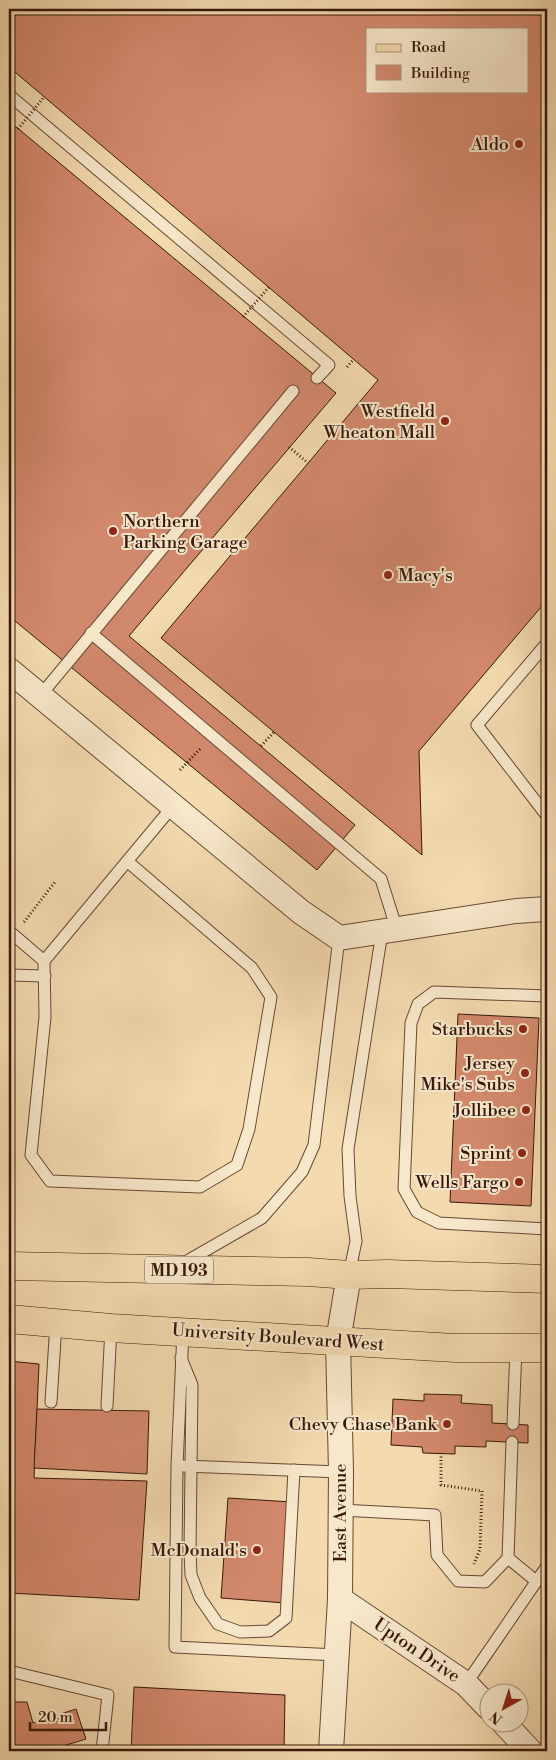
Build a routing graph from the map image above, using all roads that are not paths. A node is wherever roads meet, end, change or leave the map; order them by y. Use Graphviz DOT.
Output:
graph roads {
  1 [pos="9,95"];
  2 [pos="317,378"];
  3 [pos="293,391"];
  4 [pos="91,633"];
  5 [pos="547,643"];
  6 [pos="9,670"];
  7 [pos="40,696"];
  8 [pos="173,806"];
  9 [pos="547,816"];
  10 [pos="127,861"];
  11 [pos="547,909"];
  12 [pos="390,931"];
  13 [pos="12,933"];
  14 [pos="339,938"];
  15 [pos="44,961"];
  16 [pos="9,975"];
  17 [pos="45,976"];
  18 [pos="547,996"];
  19 [pos="547,1229"];
  20 [pos="9,1266"];
  21 [pos="172,1270"];
  22 [pos="349,1275"];
  23 [pos="547,1279"];
  24 [pos="9,1319"];
  25 [pos="56,1323"];
  26 [pos="111,1328"];
  27 [pos="183,1331"];
  28 [pos="338,1340"];
  29 [pos="516,1348"];
  30 [pos="547,1348"];
  31 [pos="181,1358"];
  32 [pos="50,1402"];
  33 [pos="107,1406"];
  34 [pos="513,1424"];
  35 [pos="512,1442"];
  36 [pos="176,1466"];
  37 [pos="190,1467"];
  38 [pos="294,1470"];
  39 [pos="341,1472"];
  40 [pos="341,1510"];
  41 [pos="508,1558"];
  42 [pos="547,1566"];
  43 [pos="536,1581"];
  44 [pos="340,1599"];
  45 [pos="337,1655"];
  46 [pos="9,1671"];
  47 [pos="466,1684"];
  48 [pos="478,1697"];
  49 [pos="512,1732"];
  50 [pos="102,1751"];
  51 [pos="331,1751"];
  52 [pos="530,1751"];
  1 -- 2 [label="lane"];
  3 -- 4 [label="lane"];
  4 -- 7 [label="lane"];
  4 -- 12 [label="lane"];
  5 -- 9 [label="lane"];
  6 -- 7 [label="street"];
  7 -- 8 [label="street"];
  8 -- 10 [label="lane"];
  8 -- 14 [label="street"];
  10 -- 15 [label="lane"];
  10 -- 17 [label="lane"];
  11 -- 12 [label="street"];
  12 -- 14 [label="street"];
  12 -- 22 [label="lane"];
  13 -- 15 [label="lane"];
  14 -- 21 [label="lane"];
  15 -- 17 [label="lane"];
  16 -- 17 [label="lane"];
  18 -- 19 [label="lane"];
  20 -- 21 [label="main road, MD 193"];
  21 -- 22 [label="main road, MD 193"];
  22 -- 23 [label="main road, MD 193"];
  22 -- 28 [label="street, East Avenue"];
  24 -- 25 [label="main road, University Boulevard West"];
  25 -- 26 [label="main road, University Boulevard West"];
  25 -- 32 [label="lane"];
  26 -- 27 [label="main road, University Boulevard West"];
  26 -- 33 [label="lane"];
  27 -- 28 [label="main road, University Boulevard West"];
  27 -- 31 [label="lane"];
  28 -- 29 [label="main road, University Boulevard West"];
  28 -- 39 [label="street, East Avenue"];
  29 -- 30 [label="main road, University Boulevard West"];
  29 -- 34 [label="lane"];
  31 -- 36 [label="lane"];
  31 -- 37 [label="lane"];
  35 -- 41 [label="lane"];
  36 -- 37 [label="lane"];
  36 -- 45 [label="lane"];
  37 -- 38 [label="lane"];
  37 -- 38 [label="lane"];
  38 -- 39 [label="lane"];
  39 -- 40 [label="street, East Avenue"];
  40 -- 41 [label="lane"];
  40 -- 44 [label="street, East Avenue"];
  41 -- 43 [label="lane"];
  42 -- 43 [label="lane"];
  43 -- 47 [label="lane"];
  44 -- 45 [label="street, East Avenue"];
  44 -- 47 [label="street, Upton Drive"];
  45 -- 51 [label="street, East Avenue"];
  46 -- 50 [label="lane"];
  47 -- 48 [label="street, Upton Drive"];
  49 -- 52 [label="street"];
}
